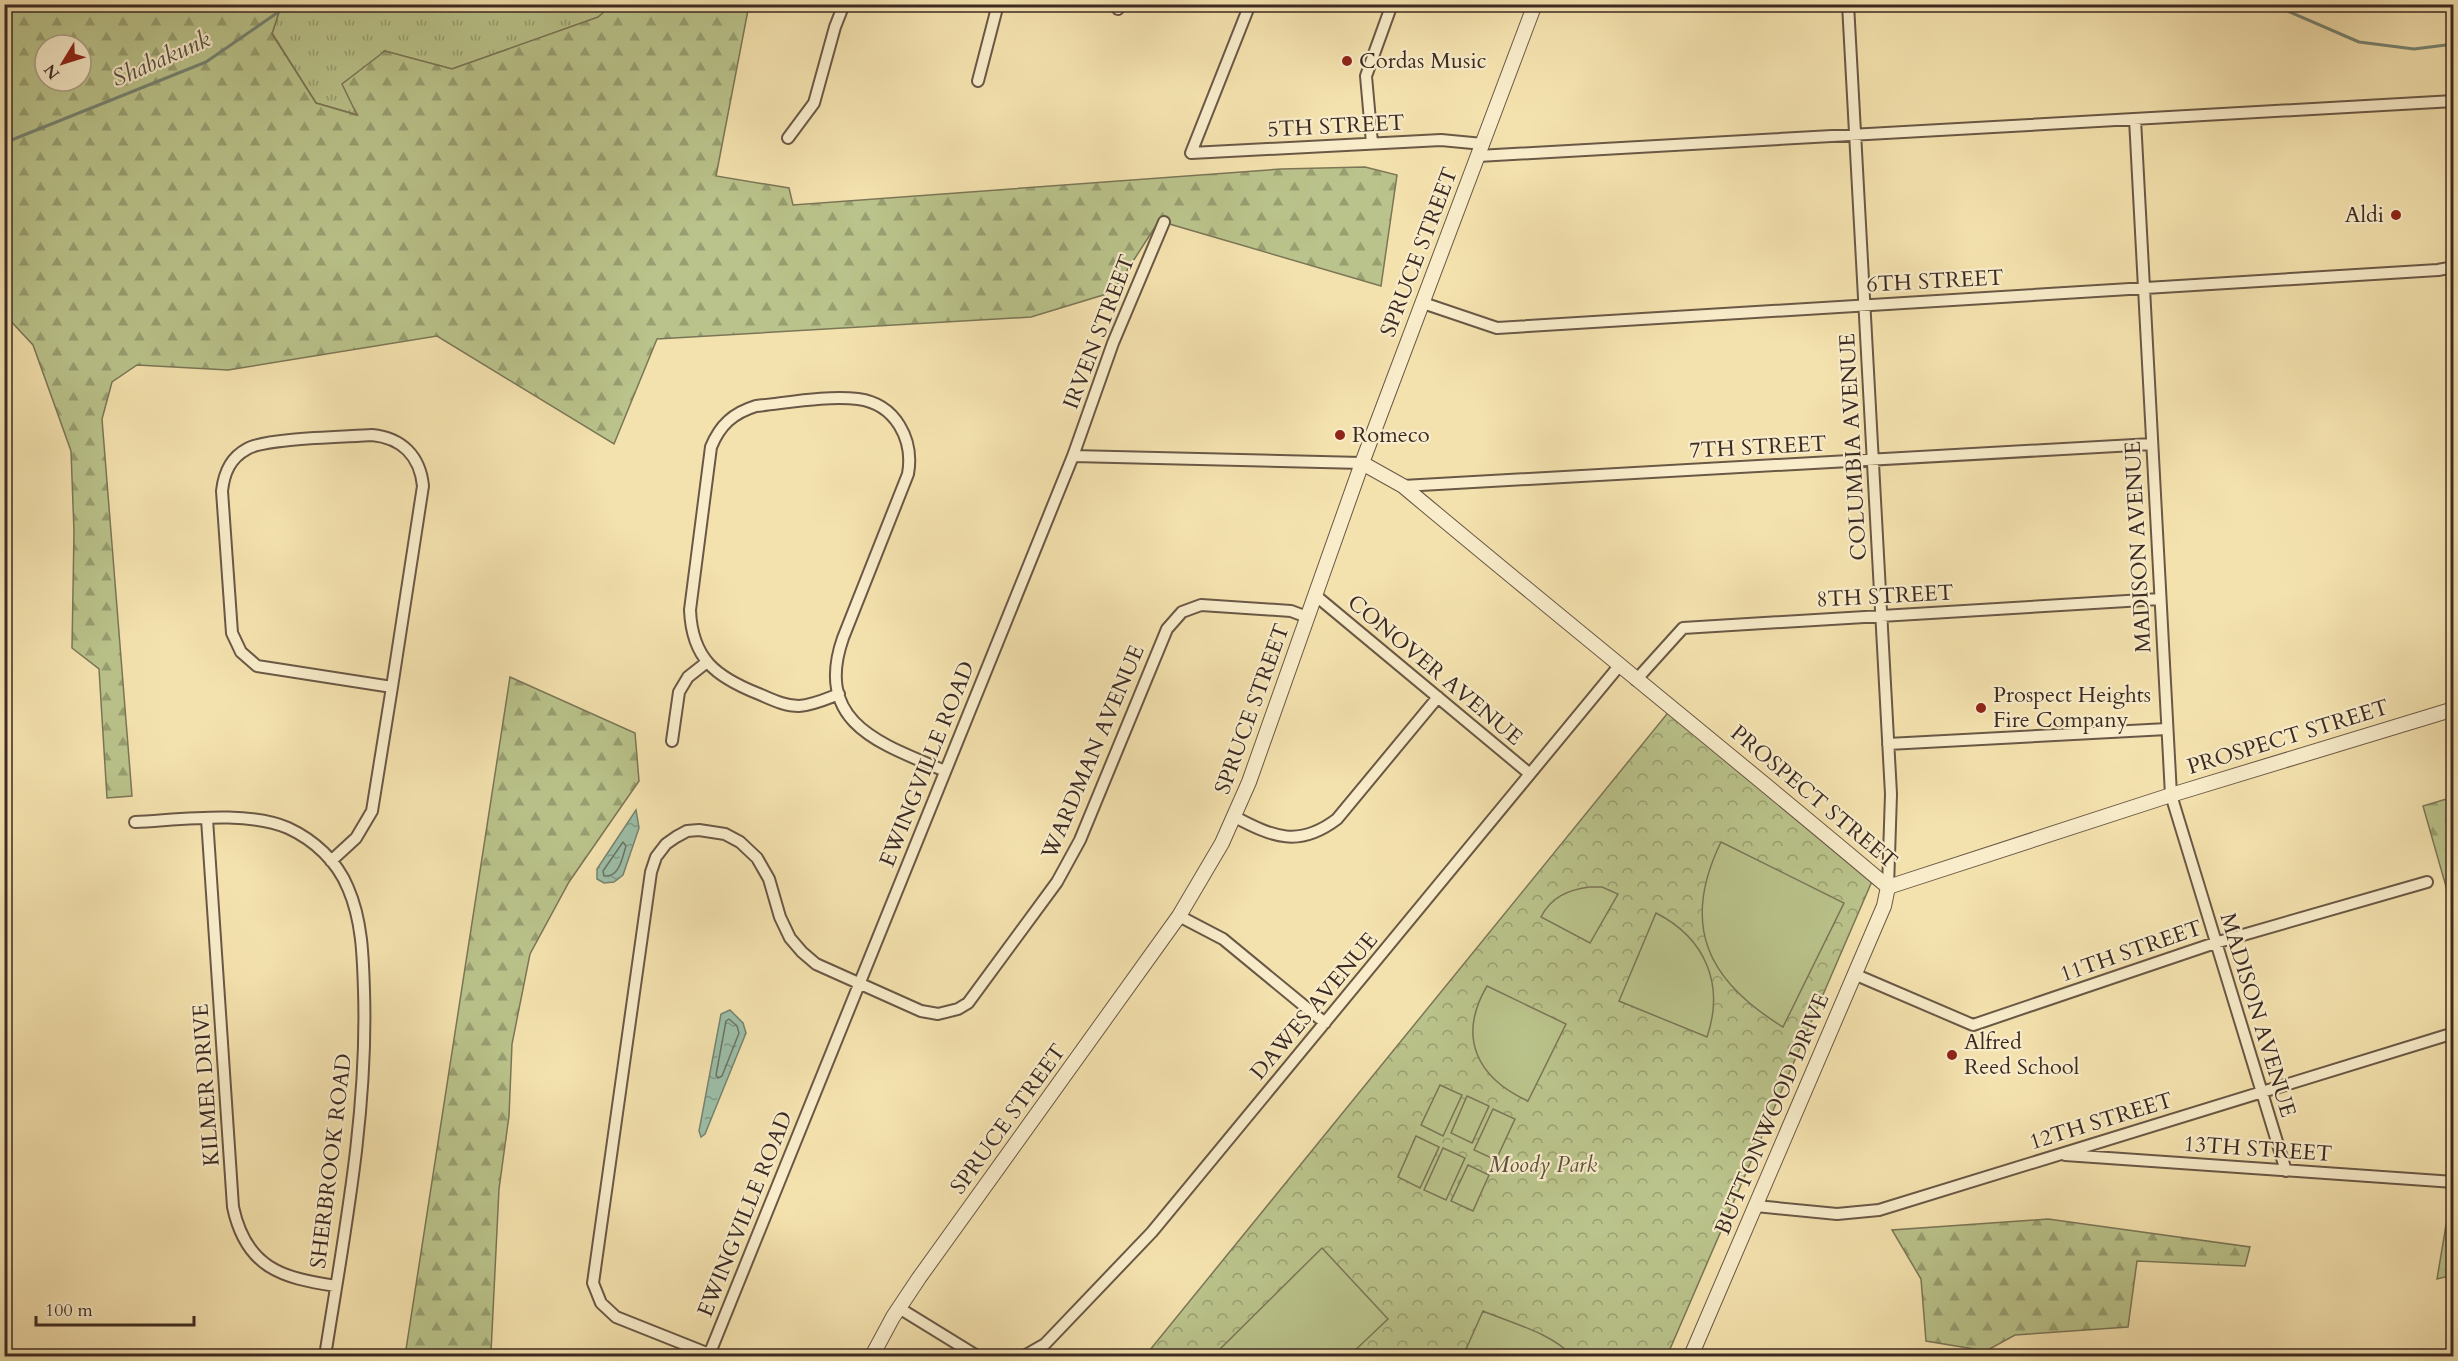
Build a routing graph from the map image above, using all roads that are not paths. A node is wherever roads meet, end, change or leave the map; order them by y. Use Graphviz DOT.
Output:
graph roads {
  1 [pos="844,4"];
  2 [pos="998,4"];
  3 [pos="1250,4"];
  4 [pos="1392,4"];
  5 [pos="1535,4"];
  6 [pos="1848,4"];
  7 [pos="978,81"];
  8 [pos="2454,101"];
  9 [pos="2135,119"];
  10 [pos="1856,136"];
  11 [pos="788,138"];
  12 [pos="1372,143"];
  13 [pos="1480,150"];
  14 [pos="1164,222"];
  15 [pos="2454,267"];
  16 [pos="2144,288"];
  17 [pos="1423,303"];
  18 [pos="1865,304"];
  19 [pos="2152,444"];
  20 [pos="1073,456"];
  21 [pos="1873,460"];
  22 [pos="1362,463"];
  23 [pos="1403,486"];
  24 [pos="1315,595"];
  25 [pos="2160,599"];
  26 [pos="1881,616"];
  27 [pos="1307,617"];
  28 [pos="707,662"];
  29 [pos="1619,666"];
  30 [pos="1636,680"];
  31 [pos="392,687"];
  32 [pos="839,694"];
  33 [pos="1438,697"];
  34 [pos="2454,709"];
  35 [pos="2167,729"];
  36 [pos="672,741"];
  37 [pos="1888,744"];
  38 [pos="945,771"];
  39 [pos="1530,774"];
  40 [pos="2170,795"];
  41 [pos="1235,817"];
  42 [pos="207,819"];
  43 [pos="135,822"];
  44 [pos="331,861"];
  45 [pos="2427,882"];
  46 [pos="1888,887"];
  47 [pos="1179,916"];
  48 [pos="2215,943"];
  49 [pos="1854,974"];
  50 [pos="860,983"];
  51 [pos="1325,1023"];
  52 [pos="2454,1033"];
  53 [pos="2262,1092"];
  54 [pos="2059,1155"];
  55 [pos="2286,1171"];
  56 [pos="2454,1182"];
  57 [pos="1756,1206"];
  58 [pos="336,1286"];
  59 [pos="899,1308"];
  60 [pos="711,1355"];
  61 [pos="325,1356"];
  62 [pos="872,1356"];
  63 [pos="977,1356"];
  64 [pos="1024,1356"];
  65 [pos="1691,1356"];
  1 -- 11 [label="street"];
  2 -- 7 [label="street"];
  3 -- 12 [label="street, 5TH STREET"];
  4 -- 12 [label="street"];
  5 -- 13 [label="street, SPRUCE STREET"];
  6 -- 10 [label="street, COLUMBIA AVENUE"];
  8 -- 9 [label="street, 5TH STREET"];
  9 -- 10 [label="street, 5TH STREET"];
  9 -- 16 [label="street, MADISON AVENUE"];
  10 -- 13 [label="street, 5TH STREET"];
  10 -- 18 [label="street, COLUMBIA AVENUE"];
  12 -- 13 [label="street, 5TH STREET"];
  13 -- 17 [label="street, SPRUCE STREET"];
  14 -- 20 [label="street, IRVEN STREET"];
  15 -- 16 [label="street, 6TH STREET"];
  16 -- 18 [label="street, 6TH STREET"];
  16 -- 19 [label="street, MADISON AVENUE"];
  17 -- 18 [label="street, 6TH STREET"];
  17 -- 22 [label="street, SPRUCE STREET"];
  18 -- 21 [label="street, COLUMBIA AVENUE"];
  19 -- 21 [label="street, 7TH STREET"];
  19 -- 25 [label="street, MADISON AVENUE"];
  20 -- 22 [label="street"];
  20 -- 38 [label="street, EWINGVILLE ROAD"];
  21 -- 23 [label="street, 7TH STREET"];
  21 -- 26 [label="street, COLUMBIA AVENUE"];
  22 -- 23 [label="street, PROSPECT STREET"];
  22 -- 24 [label="street, SPRUCE STREET"];
  23 -- 29 [label="street, PROSPECT STREET"];
  24 -- 27 [label="street, SPRUCE STREET"];
  24 -- 33 [label="street, CONOVER AVENUE"];
  25 -- 26 [label="street, 8TH STREET"];
  25 -- 35 [label="street, MADISON AVENUE"];
  26 -- 30 [label="street, 8TH STREET"];
  26 -- 37 [label="street, COLUMBIA AVENUE"];
  27 -- 41 [label="street, SPRUCE STREET"];
  27 -- 50 [label="street, WARDMAN AVENUE"];
  28 -- 32 [label="street"];
  28 -- 32 [label="street"];
  28 -- 36 [label="street"];
  29 -- 30 [label="street, PROSPECT STREET"];
  29 -- 39 [label="street, DAWES AVENUE"];
  30 -- 46 [label="street, PROSPECT STREET"];
  31 -- 31 [label="street"];
  31 -- 44 [label="street"];
  32 -- 38 [label="street"];
  33 -- 39 [label="street, CONOVER AVENUE"];
  33 -- 41 [label="street"];
  34 -- 40 [label="street, PROSPECT STREET"];
  35 -- 37 [label="street"];
  35 -- 40 [label="street, MADISON AVENUE"];
  37 -- 46 [label="street, COLUMBIA AVENUE"];
  38 -- 50 [label="street, EWINGVILLE ROAD"];
  39 -- 51 [label="street, DAWES AVENUE"];
  40 -- 46 [label="street, PROSPECT STREET"];
  40 -- 48 [label="street, MADISON AVENUE"];
  41 -- 47 [label="street, SPRUCE STREET"];
  42 -- 43 [label="street, SHERBROOK ROAD"];
  42 -- 44 [label="street, SHERBROOK ROAD"];
  42 -- 58 [label="street, KILMER DRIVE"];
  44 -- 58 [label="street, SHERBROOK ROAD"];
  45 -- 48 [label="street, 11TH STREET"];
  46 -- 49 [label="street, BUTTONWOOD DRIVE"];
  47 -- 51 [label="street"];
  47 -- 59 [label="street, SPRUCE STREET"];
  48 -- 49 [label="street, 11TH STREET"];
  48 -- 53 [label="street, MADISON AVENUE"];
  49 -- 57 [label="street, BUTTONWOOD DRIVE"];
  50 -- 60 [label="street, EWINGVILLE ROAD"];
  50 -- 60 [label="street, WARDMAN AVENUE"];
  51 -- 64 [label="street, DAWES AVENUE"];
  52 -- 53 [label="street, 12TH STREET"];
  53 -- 54 [label="street, 12TH STREET"];
  53 -- 55 [label="street, MADISON AVENUE"];
  54 -- 55 [label="street, 13TH STREET"];
  54 -- 57 [label="street, 12TH STREET"];
  55 -- 56 [label="street, 13TH STREET"];
  57 -- 65 [label="street, BUTTONWOOD DRIVE"];
  58 -- 61 [label="street, SHERBROOK ROAD"];
  59 -- 62 [label="street, SPRUCE STREET"];
  59 -- 63 [label="street"];
}
